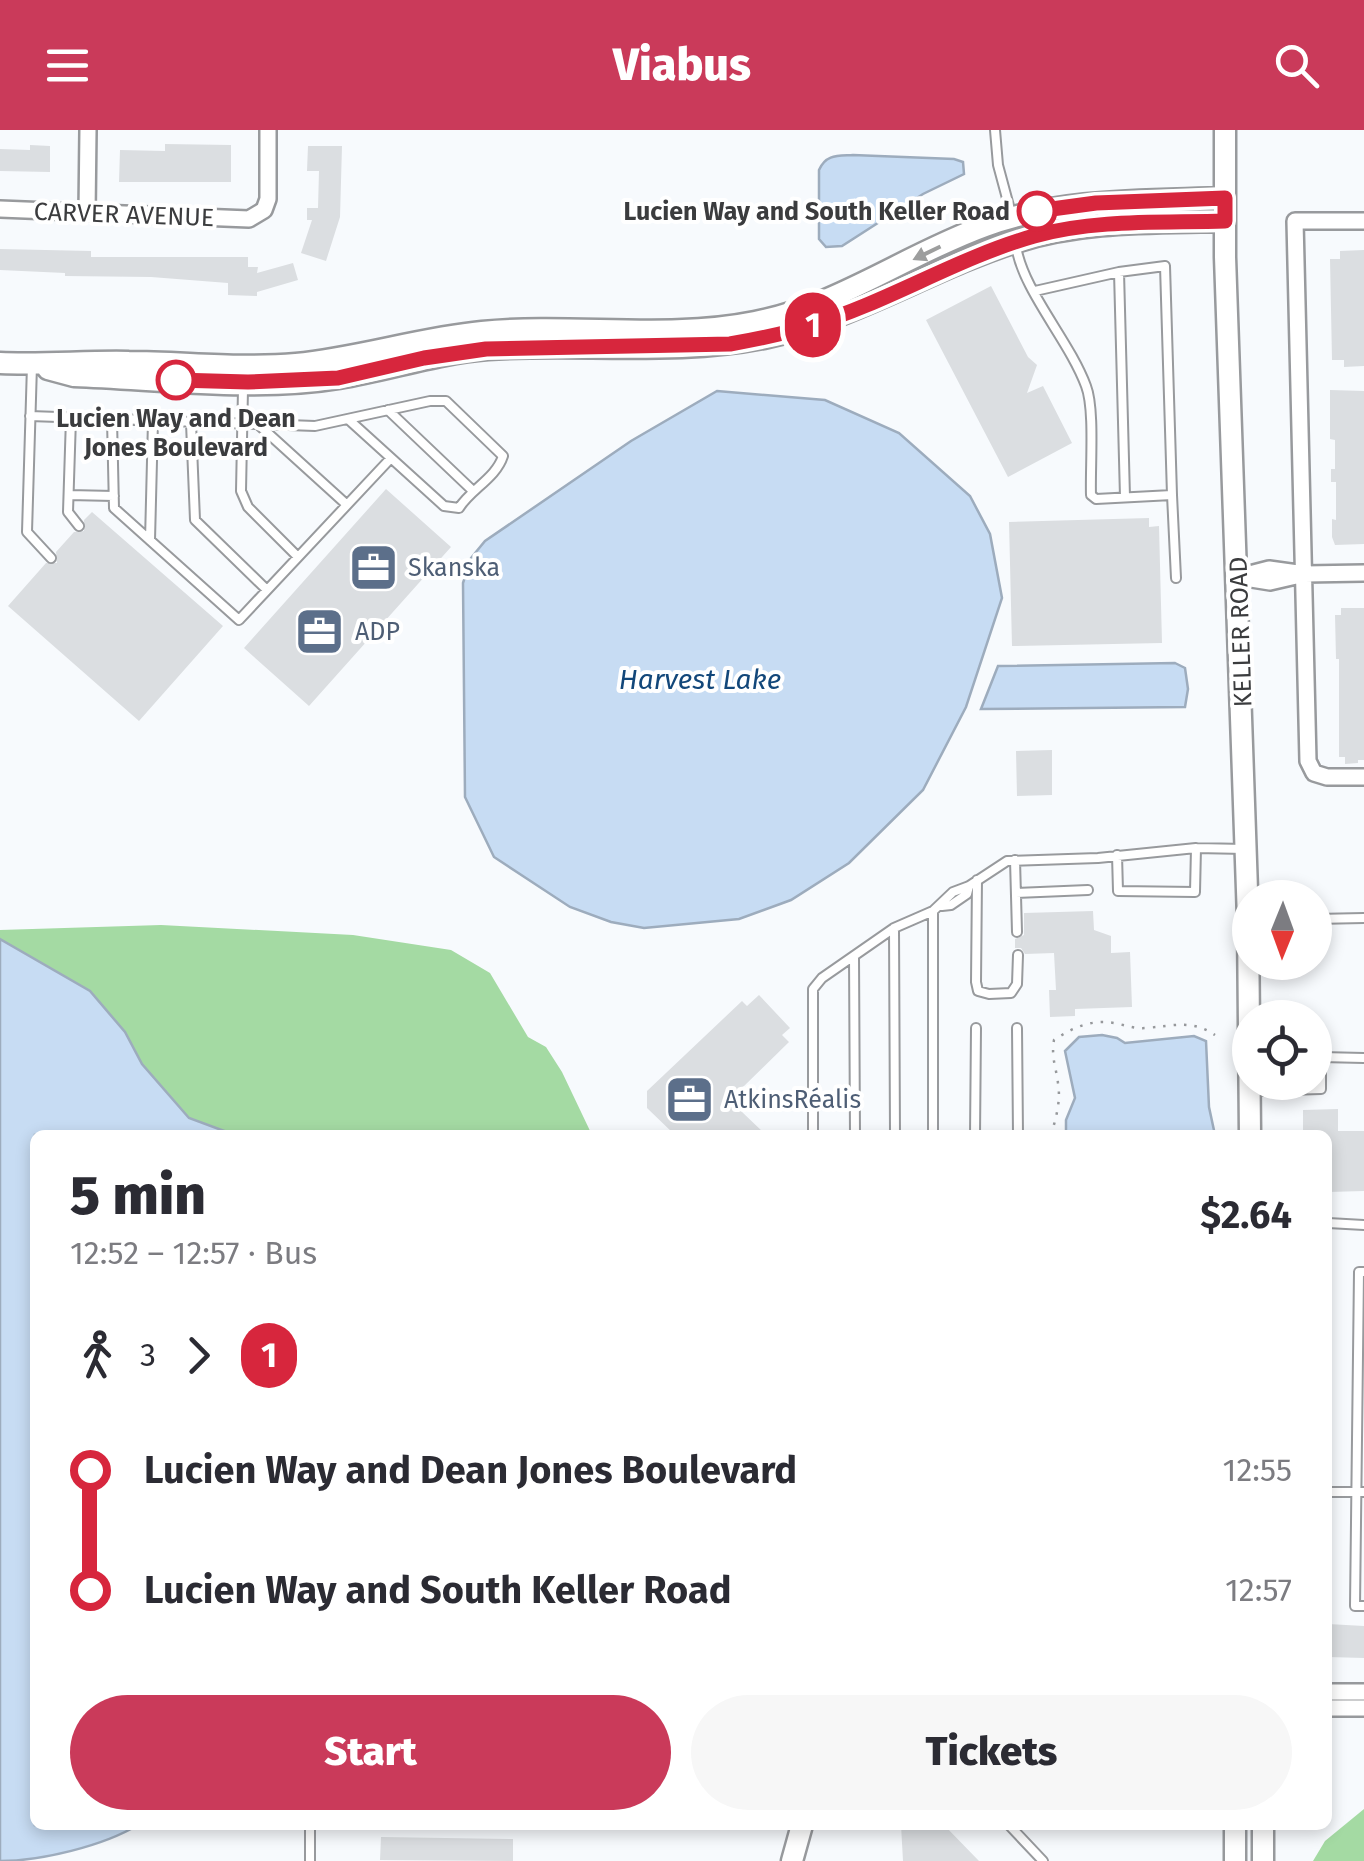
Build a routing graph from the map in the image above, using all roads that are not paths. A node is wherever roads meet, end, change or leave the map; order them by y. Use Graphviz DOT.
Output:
graph roads {
  1 [pos="88,130"];
  2 [pos="268,130"];
  3 [pos="995,130"];
  4 [pos="1224,130"];
  5 [pos="1225,198"];
  6 [pos="0,210"];
  7 [pos="87,213"];
  8 [pos="1012,217"];
  9 [pos="1225,221"];
  10 [pos="1364,221"];
  11 [pos="1016,242"];
  12 [pos="1119,272"];
  13 [pos="1035,291"];
  14 [pos="0,363"];
  15 [pos="32,365"];
  16 [pos="244,373"];
  17 [pos="388,410"];
  18 [pos="30,416"];
  19 [pos="71,418"];
  20 [pos="348,419"];
  21 [pos="112,420"];
  22 [pos="152,421"];
  23 [pos="191,423"];
  24 [pos="241,424"];
  25 [pos="259,425"];
  26 [pos="391,458"];
  27 [pos="471,489"];
  28 [pos="68,495"];
  29 [pos="1172,495"];
  30 [pos="114,496"];
  31 [pos="1125,497"];
  32 [pos="346,504"];
  33 [pos="79,526"];
  34 [pos="150,540"];
  35 [pos="298,557"];
  36 [pos="51,558"];
  37 [pos="1364,573"];
  38 [pos="1305,574"];
  39 [pos="1238,576"];
  40 [pos="1176,578"];
  41 [pos="267,590"];
  42 [pos="1364,778"];
  43 [pos="1196,848"];
  44 [pos="1246,849"];
  45 [pos="1117,856"];
  46 [pos="1015,860"];
  47 [pos="1247,880"];
  48 [pos="973,883"];
  49 [pos="1088,890"];
  50 [pos="1016,893"];
  51 [pos="937,908"];
  52 [pos="1364,918"];
  53 [pos="1332,919"];
  54 [pos="894,928"];
  55 [pos="1017,932"];
  56 [pos="1018,954"];
  57 [pos="854,956"];
  58 [pos="976,1028"];
  59 [pos="1017,1028"];
  60 [pos="1332,1057"];
  61 [pos="1364,1058"];
  62 [pos="1249,1100"];
  63 [pos="813,1130"];
  64 [pos="855,1130"];
  65 [pos="895,1130"];
  66 [pos="933,1130"];
  67 [pos="976,1130"];
  68 [pos="1018,1130"];
  69 [pos="1250,1130"];
  70 [pos="1332,1223"];
  71 [pos="1364,1225"];
  72 [pos="1364,1272"];
  73 [pos="1332,1492"];
  74 [pos="1360,1492"];
  75 [pos="1364,1606"];
  76 [pos="1332,1692"];
  77 [pos="1364,1692"];
  78 [pos="1332,1708"];
  79 [pos="1364,1708"];
  80 [pos="310,1830"];
  81 [pos="801,1830"];
  82 [pos="1013,1830"];
  83 [pos="1235,1830"];
  84 [pos="1263,1830"];
  85 [pos="310,1861"];
  86 [pos="792,1861"];
  87 [pos="1043,1861"];
  88 [pos="1234,1861"];
  89 [pos="1264,1861"];
  1 -- 7 [label="street"];
  2 -- 7 [label="street, CARVER AVENUE"];
  3 -- 8 [label="lane"];
  4 -- 5 [label="street, KELLER ROAD"];
  5 -- 8 [label="street"];
  5 -- 9 [label="street, KELLER ROAD"];
  6 -- 7 [label="street, CARVER AVENUE"];
  8 -- 11 [label="street"];
  8 -- 16 [label="street, one-way"];
  9 -- 11 [label="street"];
  9 -- 39 [label="street, KELLER ROAD"];
  10 -- 38 [label="street"];
  11 -- 13 [label="lane"];
  11 -- 16 [label="street"];
  12 -- 13 [label="lane"];
  12 -- 29 [label="lane"];
  12 -- 31 [label="lane"];
  13 -- 31 [label="lane"];
  14 -- 15 [label="street"];
  15 -- 16 [label="street"];
  15 -- 18 [label="lane"];
  16 -- 24 [label="lane"];
  17 -- 20 [label="lane"];
  17 -- 27 [label="lane"];
  17 -- 27 [label="lane"];
  18 -- 19 [label="lane"];
  18 -- 36 [label="lane"];
  19 -- 21 [label="lane"];
  19 -- 28 [label="lane"];
  20 -- 25 [label="lane"];
  20 -- 26 [label="lane"];
  21 -- 22 [label="lane"];
  21 -- 30 [label="lane"];
  22 -- 23 [label="lane"];
  22 -- 34 [label="lane"];
  23 -- 24 [label="lane"];
  23 -- 41 [label="lane"];
  24 -- 25 [label="lane"];
  24 -- 35 [label="lane"];
  25 -- 32 [label="lane"];
  26 -- 27 [label="lane"];
  26 -- 32 [label="lane"];
  28 -- 30 [label="lane"];
  28 -- 33 [label="lane"];
  29 -- 31 [label="lane"];
  29 -- 40 [label="lane"];
  30 -- 34 [label="lane"];
  32 -- 35 [label="lane"];
  34 -- 41 [label="lane"];
  35 -- 41 [label="lane"];
  37 -- 38 [label="street"];
  38 -- 39 [label="street"];
  38 -- 42 [label="street"];
  39 -- 44 [label="street, KELLER ROAD"];
  43 -- 44 [label="lane"];
  43 -- 45 [label="lane"];
  43 -- 45 [label="lane"];
  44 -- 47 [label="street, KELLER ROAD"];
  45 -- 46 [label="lane"];
  46 -- 48 [label="lane"];
  46 -- 50 [label="lane"];
  48 -- 51 [label="lane"];
  48 -- 56 [label="lane"];
  49 -- 50 [label="lane"];
  50 -- 55 [label="lane"];
  51 -- 54 [label="lane"];
  51 -- 66 [label="lane"];
  52 -- 53 [label="lane"];
  54 -- 57 [label="lane"];
  54 -- 65 [label="lane"];
  57 -- 63 [label="lane"];
  57 -- 64 [label="lane"];
  58 -- 67 [label="lane"];
  59 -- 68 [label="lane"];
  60 -- 61 [label="lane"];
  62 -- 69 [label="street, KELLER ROAD"];
  70 -- 71 [label="lane"];
  72 -- 74 [label="lane"];
  73 -- 74 [label="lane"];
  74 -- 75 [label="lane"];
  76 -- 77 [label="street"];
  78 -- 79 [label="street"];
  80 -- 85 [label="lane"];
  81 -- 86 [label="street"];
  82 -- 87 [label="lane"];
  83 -- 88 [label="street"];
  84 -- 89 [label="street"];
}
